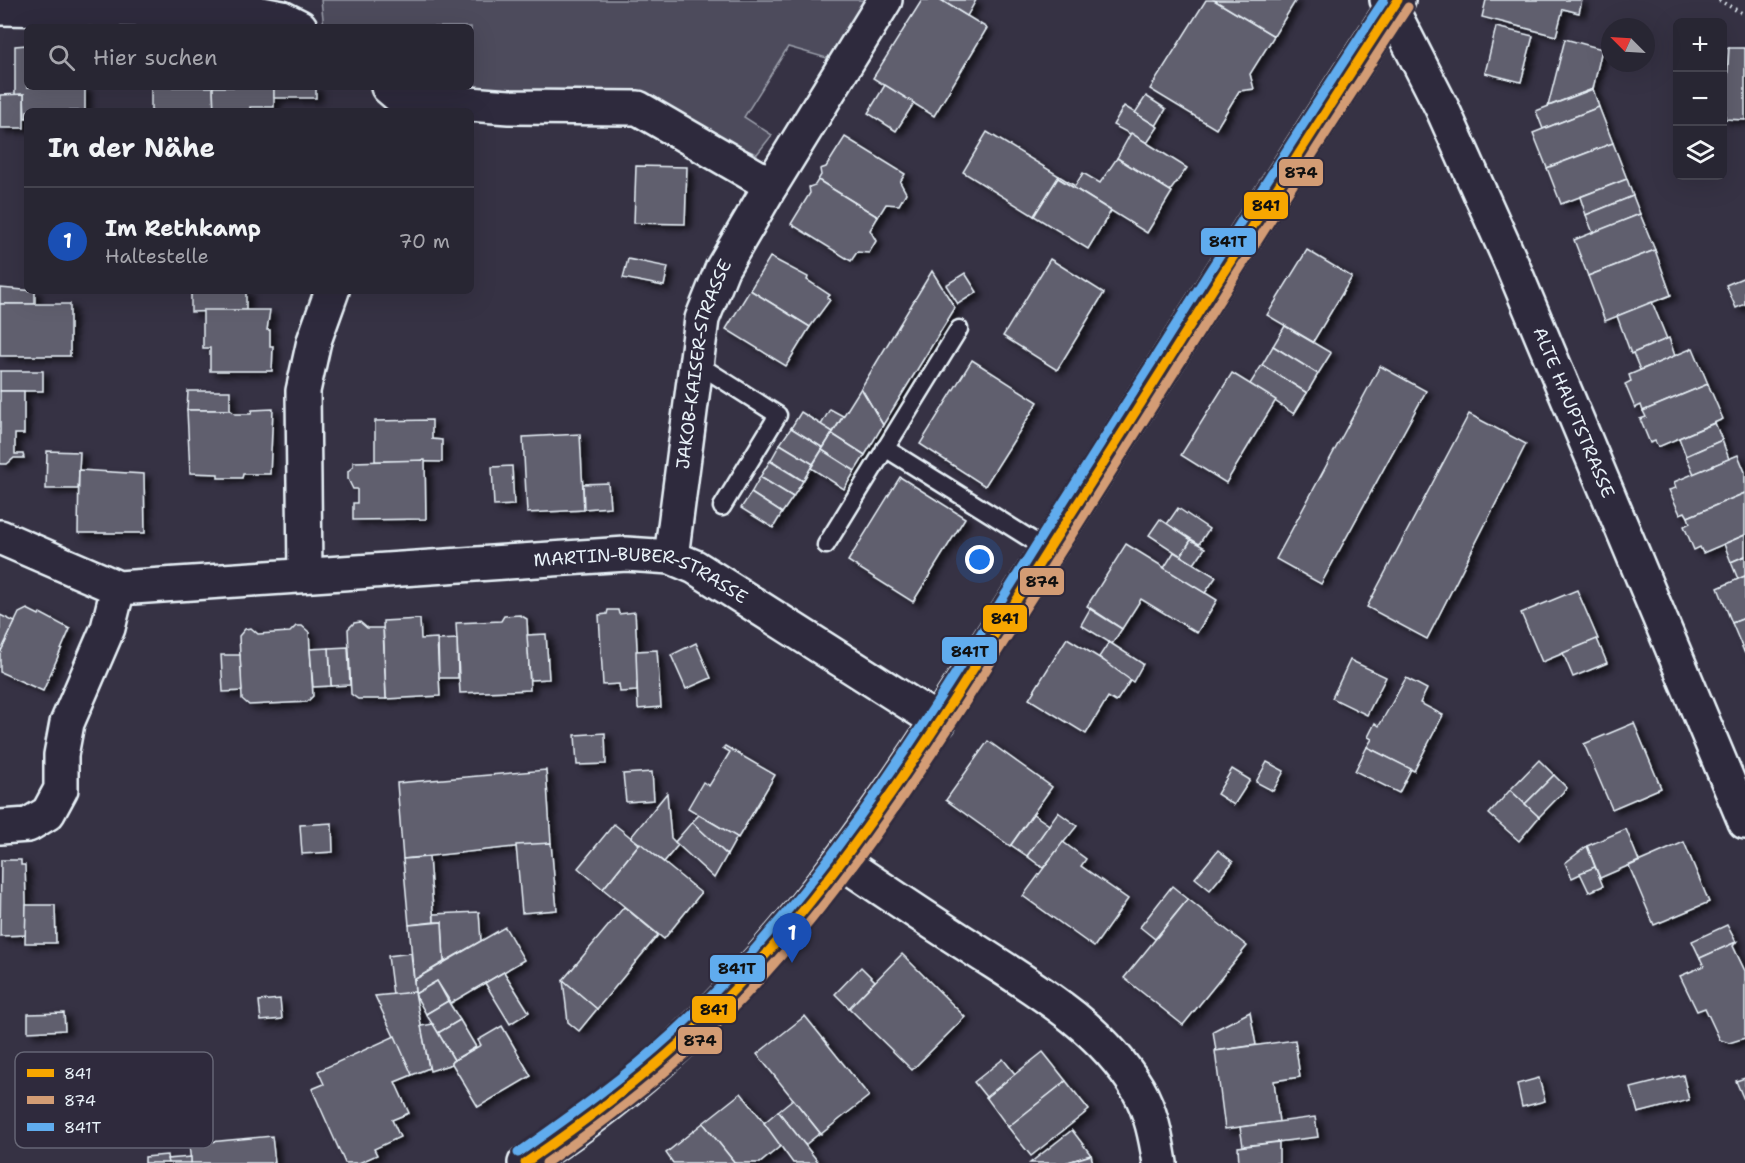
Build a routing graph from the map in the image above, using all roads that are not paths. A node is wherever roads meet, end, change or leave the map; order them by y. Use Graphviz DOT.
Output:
graph roads {
  1 [pos="885,0"];
  2 [pos="1392,3"];
  3 [pos="0,9"];
  4 [pos="294,24"];
  5 [pos="395,99"];
  6 [pos="771,184"];
  7 [pos="331,294"];
  8 [pos="959,329"];
  9 [pos="696,363"];
  10 [pos="885,448"];
  11 [pos="722,507"];
  12 [pos="0,537"];
  13 [pos="826,545"];
  14 [pos="1048,550"];
  15 [pos="671,557"];
  16 [pos="305,575"];
  17 [pos="118,588"];
  18 [pos="939,722"];
  19 [pos="1745,822"];
  20 [pos="0,827"];
  21 [pos="842,862"];
  22 [pos="525,1163"];
  23 [pos="1160,1163"];
  1 -- 6 [label="street, JAKOB-KAISER-STRASSE"];
  2 -- 14 [label="street"];
  2 -- 19 [label="street, ALTE HAUPTSTRASSE"];
  3 -- 4 [label="street"];
  5 -- 6 [label="street"];
  6 -- 9 [label="street, JAKOB-KAISER-STRASSE"];
  7 -- 16 [label="street"];
  8 -- 10 [label="lane"];
  9 -- 11 [label="lane"];
  9 -- 15 [label="street, JAKOB-KAISER-STRASSE"];
  10 -- 13 [label="lane"];
  10 -- 14 [label="lane"];
  12 -- 17 [label="street, MARTIN-BUBER-STRASSE"];
  14 -- 18 [label="street"];
  15 -- 16 [label="street, MARTIN-BUBER-STRASSE"];
  15 -- 18 [label="street, MARTIN-BUBER-STRASSE"];
  16 -- 17 [label="street, MARTIN-BUBER-STRASSE"];
  17 -- 20 [label="street"];
  18 -- 21 [label="street"];
  21 -- 22 [label="street"];
  21 -- 23 [label="street"];
}
